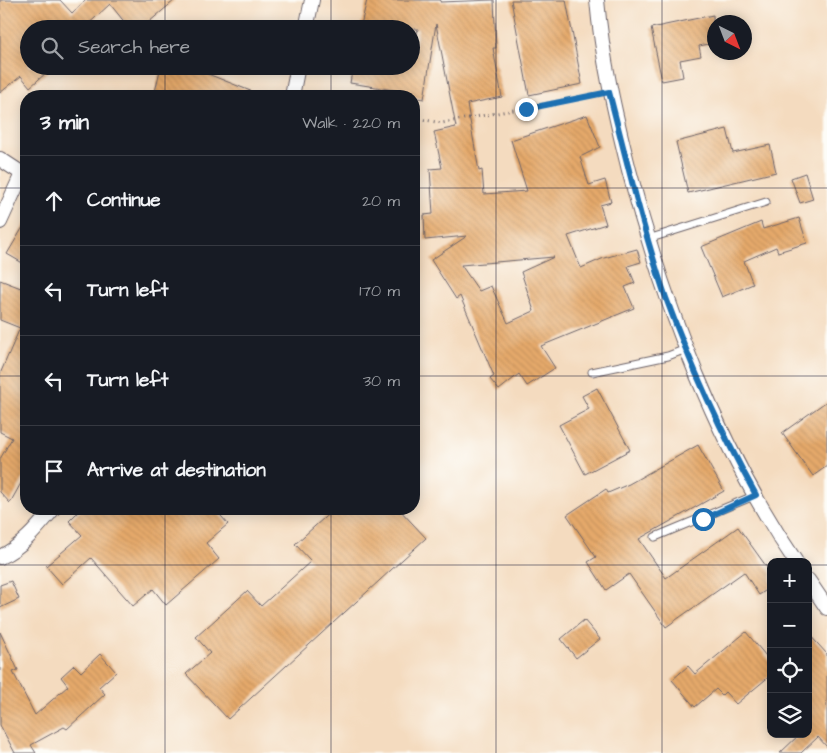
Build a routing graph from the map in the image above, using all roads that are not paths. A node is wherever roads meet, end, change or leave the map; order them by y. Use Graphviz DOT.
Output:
graph roads {
  1 [pos="312,0"];
  2 [pos="596,0"];
  3 [pos="308,20"];
  4 [pos="296,75"];
  5 [pos="293,90"];
  6 [pos="0,159"];
  7 [pos="20,172"];
  8 [pos="20,183"];
  9 [pos="766,202"];
  10 [pos="0,222"];
  11 [pos="648,239"];
  12 [pos="686,349"];
  13 [pos="592,372"];
  14 [pos="756,495"];
  15 [pos="48,515"];
  16 [pos="655,537"];
  17 [pos="0,558"];
  18 [pos="794,558"];
  19 [pos="812,586"];
  20 [pos="827,608"];
  1 -- 3 [label="street"];
  2 -- 11 [label="street"];
  4 -- 5 [label="street"];
  6 -- 7 [label="street"];
  8 -- 10 [label="street"];
  9 -- 11 [label="lane"];
  11 -- 12 [label="street"];
  12 -- 13 [label="lane"];
  12 -- 14 [label="street"];
  14 -- 16 [label="lane"];
  14 -- 18 [label="street"];
  15 -- 17 [label="street"];
  19 -- 20 [label="street"];
}
